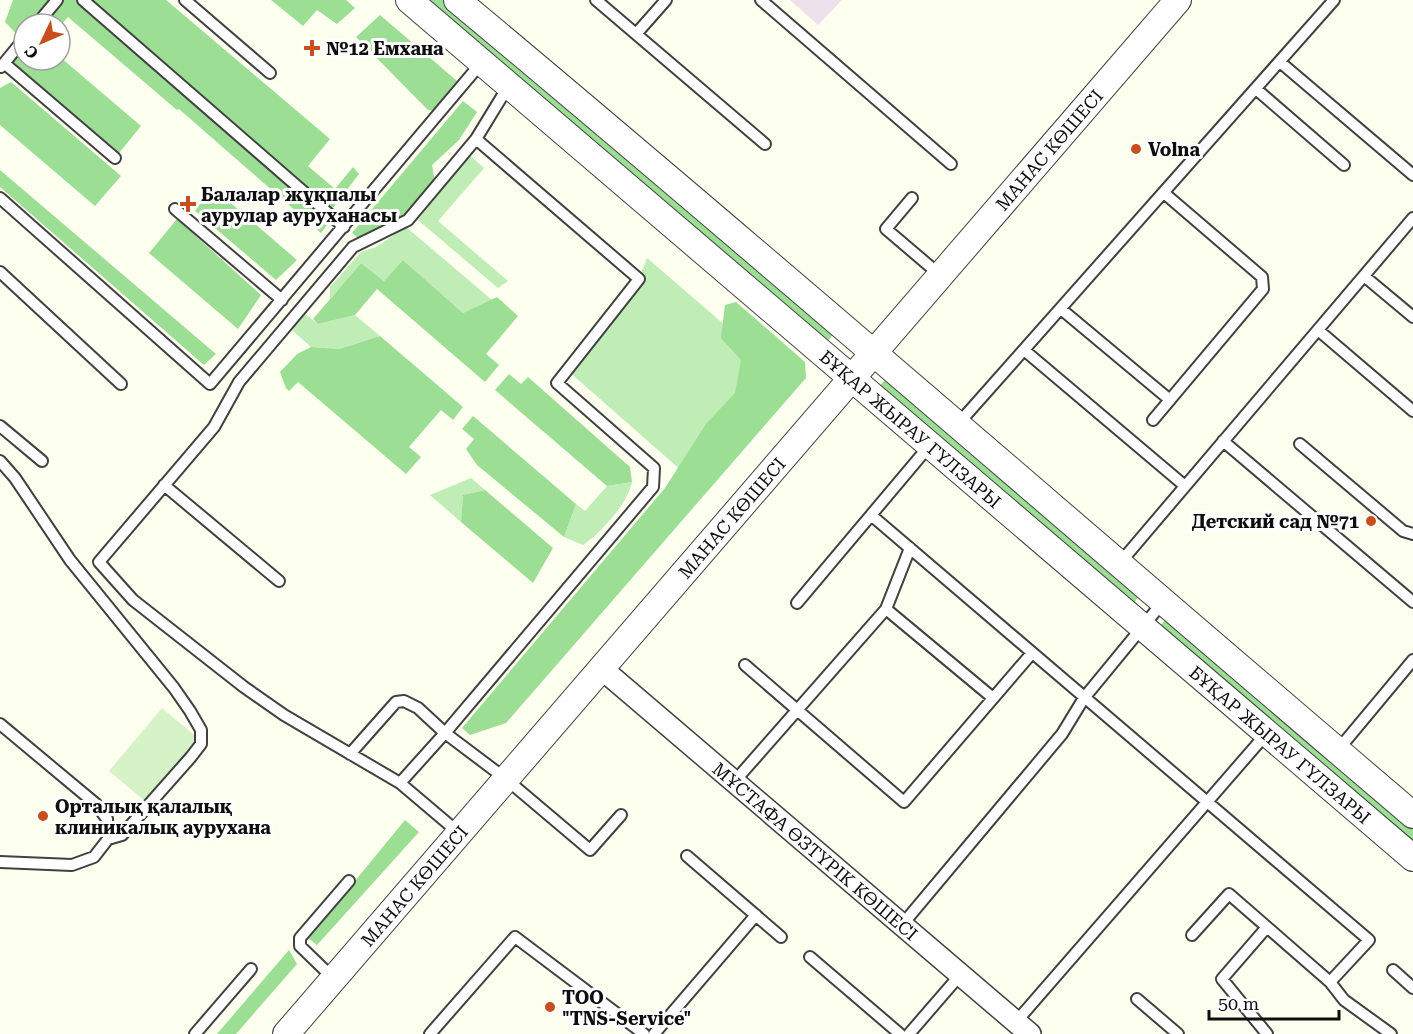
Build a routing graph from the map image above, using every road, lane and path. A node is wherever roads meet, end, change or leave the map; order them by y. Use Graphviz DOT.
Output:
graph roads {
  1 [pos="57,0"];
  2 [pos="83,0"];
  3 [pos="185,0"];
  4 [pos="409,0"];
  5 [pos="457,0"];
  6 [pos="596,0"];
  7 [pos="666,0"];
  8 [pos="760,0"];
  9 [pos="1178,0"];
  10 [pos="1334,0"];
  11 [pos="47,12"];
  12 [pos="636,34"];
  13 [pos="12,54"];
  14 [pos="483,62"];
  15 [pos="1280,62"];
  16 [pos="2,66"];
  17 [pos="270,73"];
  18 [pos="509,85"];
  19 [pos="1256,88"];
  20 [pos="476,139"];
  21 [pos="765,144"];
  22 [pos="115,158"];
  23 [pos="951,164"];
  24 [pos="1344,165"];
  25 [pos="1413,176"];
  26 [pos="1164,193"];
  27 [pos="0,198"];
  28 [pos="912,198"];
  29 [pos="175,209"];
  30 [pos="1413,218"];
  31 [pos="344,227"];
  32 [pos="0,272"];
  33 [pos="940,275"];
  34 [pos="1364,276"];
  35 [pos="282,300"];
  36 [pos="1061,309"];
  37 [pos="1413,316"];
  38 [pos="1318,330"];
  39 [pos="1024,350"];
  40 [pos="874,352"];
  41 [pos="852,377"];
  42 [pos="121,384"];
  43 [pos="1170,400"];
  44 [pos="1413,411"];
  45 [pos="1153,420"];
  46 [pos="957,424"];
  47 [pos="0,426"];
  48 [pos="1223,441"];
  49 [pos="1300,444"];
  50 [pos="930,445"];
  51 [pos="0,461"];
  52 [pos="42,461"];
  53 [pos="164,485"];
  54 [pos="1185,486"];
  55 [pos="871,515"];
  56 [pos="1413,534"];
  57 [pos="910,548"];
  58 [pos="1119,564"];
  59 [pos="279,580"];
  60 [pos="1163,602"];
  61 [pos="1413,602"];
  62 [pos="797,603"];
  63 [pos="886,609"];
  64 [pos="1142,627"];
  65 [pos="1032,653"];
  66 [pos="745,665"];
  67 [pos="1411,666"];
  68 [pos="601,668"];
  69 [pos="993,698"];
  70 [pos="1084,698"];
  71 [pos="797,710"];
  72 [pos="0,724"];
  73 [pos="445,733"];
  74 [pos="1267,733"];
  75 [pos="1337,750"];
  76 [pos="350,754"];
  77 [pos="506,779"];
  78 [pos="734,782"];
  79 [pos="400,783"];
  80 [pos="1207,802"];
  81 [pos="621,815"];
  82 [pos="1413,815"];
  83 [pos="459,833"];
  84 [pos="108,839"];
  85 [pos="687,856"];
  86 [pos="1413,858"];
  87 [pos="0,862"];
  88 [pos="350,881"];
  89 [pos="756,915"];
  90 [pos="902,925"];
  91 [pos="1267,927"];
  92 [pos="1192,935"];
  93 [pos="781,938"];
  94 [pos="810,957"];
  95 [pos="251,969"];
  96 [pos="1393,970"];
  97 [pos="960,975"];
  98 [pos="333,978"];
  99 [pos="1330,982"];
  100 [pos="1413,988"];
  101 [pos="1137,999"];
  102 [pos="1023,1028"];
  103 [pos="195,1034"];
  104 [pos="286,1034"];
  105 [pos="430,1034"];
  106 [pos="644,1034"];
  107 [pos="654,1034"];
  108 [pos="900,1034"];
  109 [pos="909,1034"];
  110 [pos="1178,1034"];
  111 [pos="1267,1034"];
  112 [pos="1391,1034"];
  1 -- 11 [label="lane"];
  2 -- 31 [label="lane"];
  3 -- 17 [label="lane"];
  4 -- 14 [label="street, БҰҚАР ЖЫРАУ ГҮЛЗАРЫ"];
  5 -- 40 [label="street, БҰҚАР ЖЫРАУ ГҮЛЗАРЫ"];
  6 -- 12 [label="lane"];
  7 -- 12 [label="lane"];
  8 -- 23 [label="lane"];
  9 -- 33 [label="street, МАНАС КӨШЕСІ"];
  10 -- 15 [label="lane"];
  12 -- 21 [label="lane"];
  13 -- 16 [label="lane"];
  14 -- 18 [label="street, БҰҚАР ЖЫРАУ ГҮЛЗАРЫ"];
  14 -- 31 [label="lane"];
  15 -- 19 [label="lane"];
  15 -- 25 [label="lane"];
  16 -- 22 [label="lane"];
  18 -- 20 [label="lane"];
  18 -- 41 [label="street, БҰҚАР ЖЫРАУ ГҮЛЗАРЫ"];
  19 -- 24 [label="lane"];
  19 -- 26 [label="lane"];
  20 -- 53 [label="lane"];
  20 -- 73 [label="lane"];
  26 -- 36 [label="lane"];
  26 -- 43 [label="lane"];
  27 -- 35 [label="lane"];
  28 -- 33 [label="lane"];
  29 -- 35 [label="lane"];
  30 -- 34 [label="lane"];
  31 -- 35 [label="lane"];
  32 -- 42 [label="lane"];
  33 -- 40 [label="street, МАНАС КӨШЕСІ"];
  34 -- 37 [label="lane"];
  34 -- 38 [label="lane"];
  36 -- 39 [label="lane"];
  36 -- 43 [label="lane"];
  38 -- 44 [label="lane"];
  38 -- 48 [label="lane"];
  39 -- 46 [label="lane"];
  39 -- 54 [label="lane"];
  40 -- 41 [label="street, МАНАС КӨШЕСІ"];
  40 -- 46 [label="street, БҰҚАР ЖЫРАУ ГҮЛЗАРЫ"];
  41 -- 50 [label="street, БҰҚАР ЖЫРАУ ГҮЛЗАРЫ"];
  41 -- 68 [label="street, МАНАС КӨШЕСІ"];
  43 -- 45 [label="lane"];
  46 -- 58 [label="street, БҰҚАР ЖЫРАУ ГҮЛЗАРЫ"];
  47 -- 52 [label="lane"];
  48 -- 54 [label="lane"];
  48 -- 61 [label="lane"];
  49 -- 56 [label="lane"];
  50 -- 55 [label="lane"];
  50 -- 64 [label="street, БҰҚАР ЖЫРАУ ГҮЛЗАРЫ"];
  51 -- 84 [label="lane"];
  53 -- 59 [label="lane"];
  53 -- 76 [label="lane"];
  54 -- 58 [label="lane"];
  55 -- 57 [label="lane"];
  55 -- 62 [label="lane"];
  57 -- 63 [label="lane"];
  57 -- 65 [label="lane"];
  58 -- 60 [label="street, БҰҚАР ЖЫРАУ ГҮЛЗАРЫ"];
  60 -- 64 [label="lane"];
  60 -- 75 [label="street, БҰҚАР ЖЫРАУ ГҮЛЗАРЫ"];
  63 -- 69 [label="lane"];
  63 -- 71 [label="lane"];
  64 -- 70 [label="lane"];
  64 -- 74 [label="street, БҰҚАР ЖЫРАУ ГҮЛЗАРЫ"];
  65 -- 69 [label="lane"];
  65 -- 70 [label="lane"];
  66 -- 71 [label="lane"];
  67 -- 75 [label="lane"];
  68 -- 77 [label="street, МАНАС КӨШЕСІ"];
  68 -- 78 [label="street, МҰСТАФА ӨЗТҮРІК КӨШЕСІ"];
  69 -- 71 [label="lane"];
  70 -- 80 [label="lane"];
  70 -- 90 [label="lane"];
  71 -- 78 [label="lane"];
  72 -- 84 [label="lane"];
  73 -- 76 [label="lane"];
  73 -- 77 [label="lane"];
  73 -- 79 [label="lane"];
  74 -- 80 [label="lane"];
  74 -- 86 [label="street, БҰҚАР ЖЫРАУ ГҮЛЗАРЫ"];
  75 -- 82 [label="street, БҰҚАР ЖЫРАУ ГҮЛЗАРЫ"];
  76 -- 79 [label="lane"];
  77 -- 81 [label="lane"];
  77 -- 83 [label="street, МАНАС КӨШЕСІ"];
  78 -- 90 [label="street, МҰСТАФА ӨЗТҮРІК КӨШЕСІ"];
  79 -- 83 [label="lane"];
  80 -- 99 [label="lane"];
  80 -- 102 [label="lane"];
  83 -- 98 [label="street, МАНАС КӨШЕСІ"];
  84 -- 87 [label="lane"];
  85 -- 89 [label="lane"];
  88 -- 98 [label="lane"];
  89 -- 93 [label="lane"];
  89 -- 107 [label="lane"];
  90 -- 97 [label="street, МҰСТАФА ӨЗТҮРІК КӨШЕСІ"];
  91 -- 92 [label="lane"];
  91 -- 99 [label="lane"];
  91 -- 111 [label="lane"];
  94 -- 108 [label="lane"];
  95 -- 103 [label="lane"];
  96 -- 100 [label="lane"];
  97 -- 102 [label="street, МҰСТАФА ӨЗТҮРІК КӨШЕСІ"];
  97 -- 109 [label="lane"];
  98 -- 104 [label="street, МАНАС КӨШЕСІ"];
  99 -- 112 [label="lane"];
  101 -- 110 [label="lane"];
  105 -- 106 [label="lane"];
}
